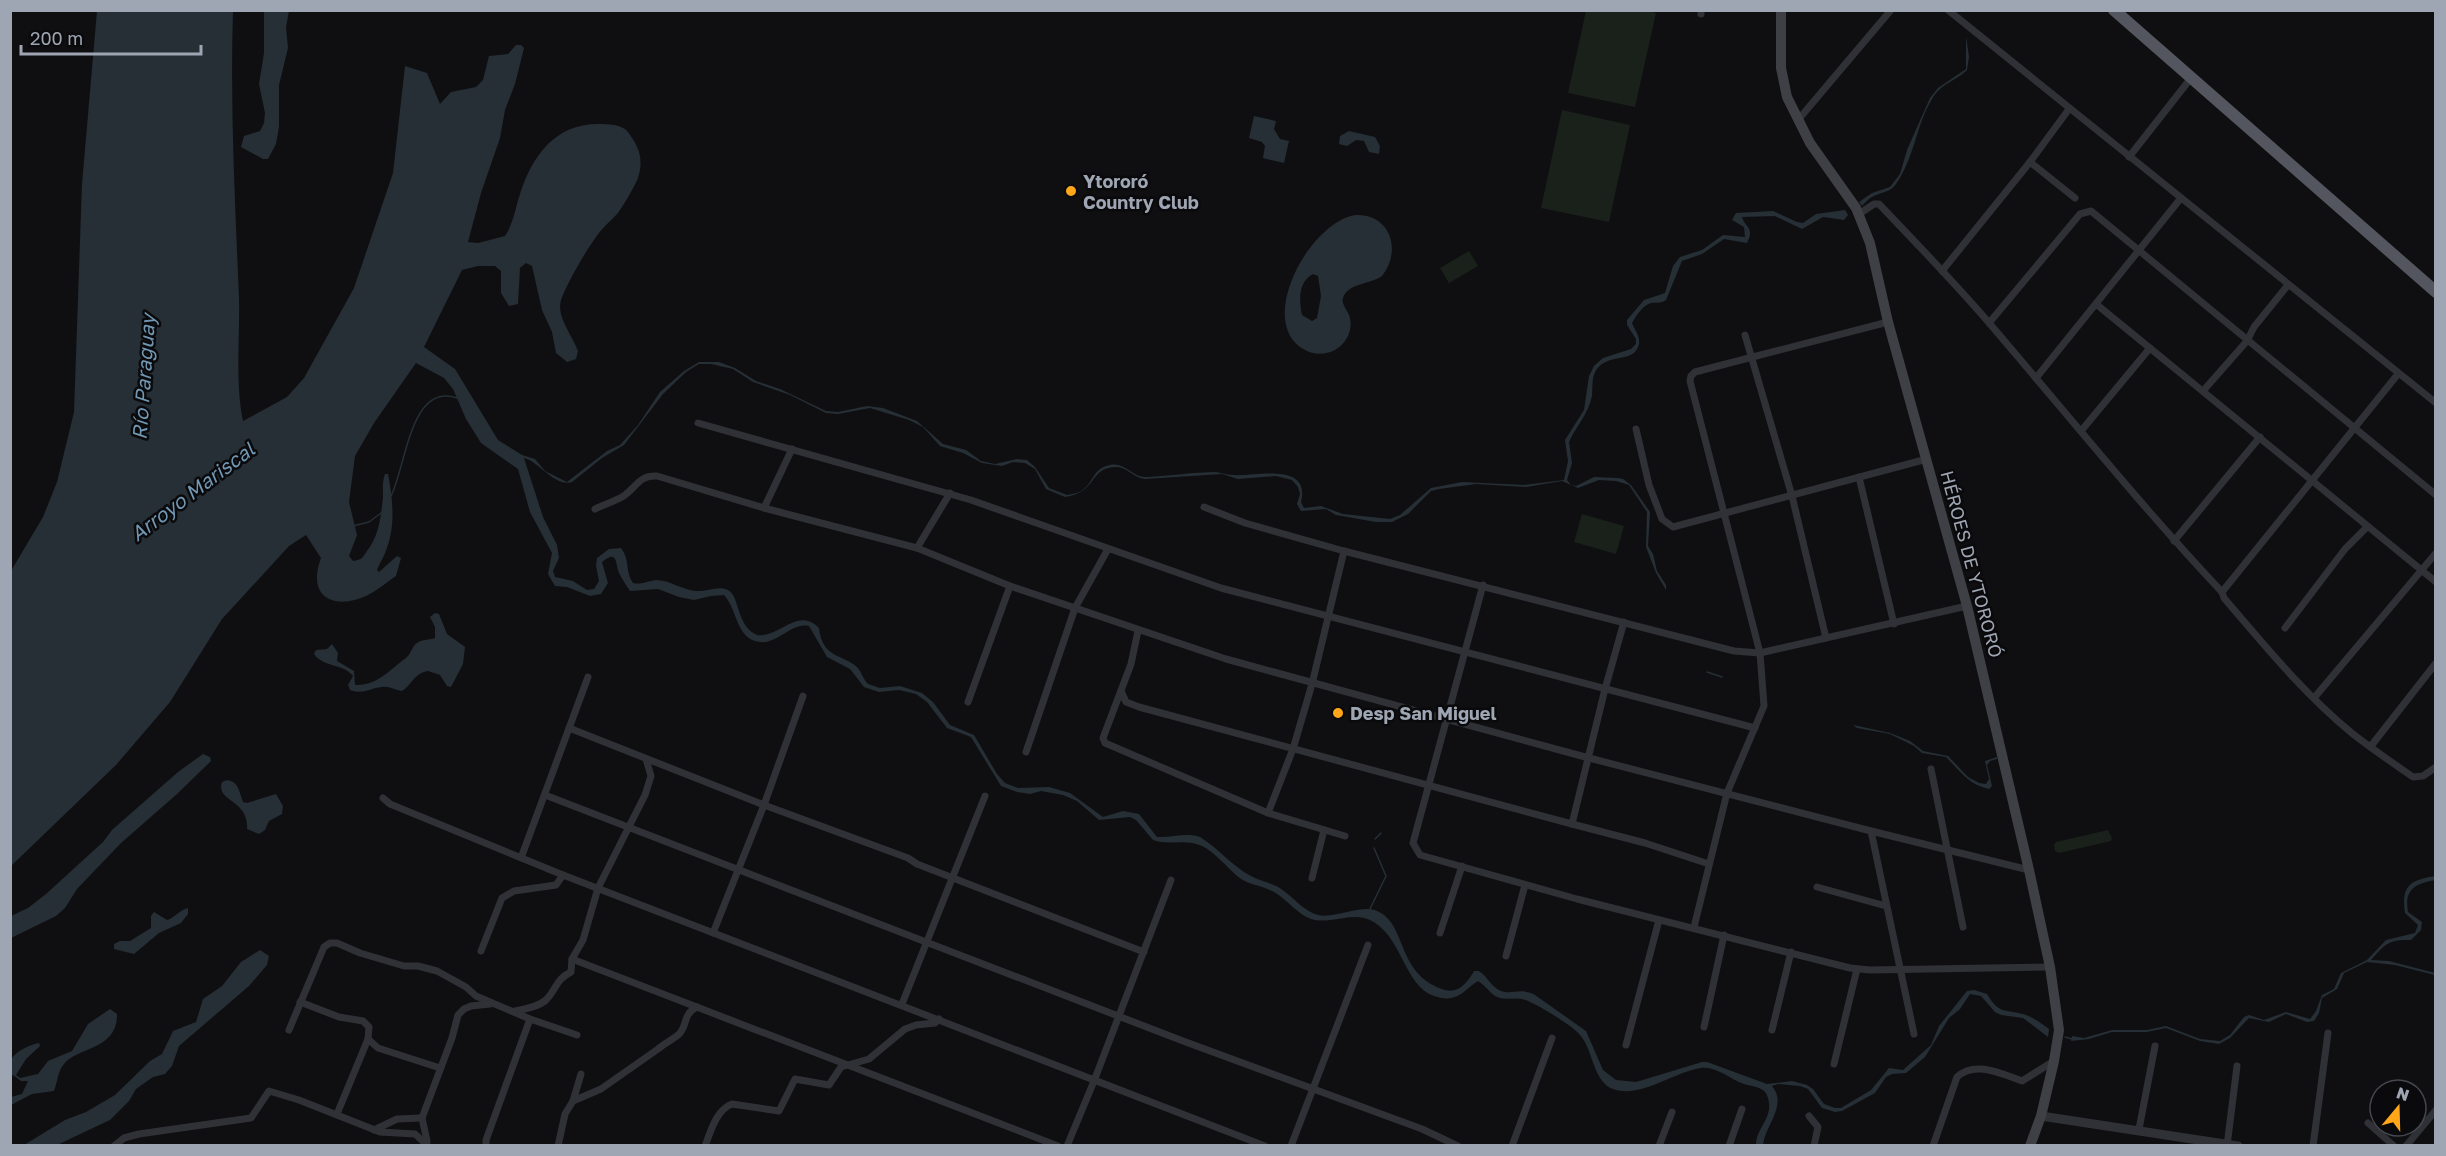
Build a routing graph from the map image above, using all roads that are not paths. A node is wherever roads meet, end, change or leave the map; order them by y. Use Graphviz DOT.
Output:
graph roads {
  1 [pos="1781,10"];
  2 [pos="1891,10"];
  3 [pos="1948,10"];
  4 [pos="2114,10"];
  5 [pos="2191,78"];
  6 [pos="2069,109"];
  7 [pos="1798,120"];
  8 [pos="2128,157"];
  9 [pos="2030,162"];
  10 [pos="2075,198"];
  11 [pos="2181,198"];
  12 [pos="1858,211"];
  13 [pos="2138,250"];
  14 [pos="1942,271"];
  15 [pos="2288,285"];
  16 [pos="2436,292"];
  17 [pos="2096,304"];
  18 [pos="1888,322"];
  19 [pos="1989,323"];
  20 [pos="1745,334"];
  21 [pos="2247,341"];
  22 [pos="2150,348"];
  23 [pos="1752,357"];
  24 [pos="2398,374"];
  25 [pos="2036,378"];
  26 [pos="2203,391"];
  27 [pos="2436,403"];
  28 [pos="699,423"];
  29 [pos="2355,428"];
  30 [pos="1636,429"];
  31 [pos="2081,430"];
  32 [pos="2260,437"];
  33 [pos="792,449"];
  34 [pos="1928,459"];
  35 [pos="1859,477"];
  36 [pos="2313,481"];
  37 [pos="950,493"];
  38 [pos="2436,495"];
  39 [pos="1792,496"];
  40 [pos="1204,507"];
  41 [pos="764,508"];
  42 [pos="595,509"];
  43 [pos="1725,514"];
  44 [pos="2367,527"];
  45 [pos="2174,541"];
  46 [pos="917,548"];
  47 [pos="1108,549"];
  48 [pos="1344,551"];
  49 [pos="2436,553"];
  50 [pos="2422,571"];
  51 [pos="2436,582"];
  52 [pos="1482,585"];
  53 [pos="1010,586"];
  54 [pos="2222,592"];
  55 [pos="1967,606"];
  56 [pos="1075,608"];
  57 [pos="1329,615"];
  58 [pos="1624,622"];
  59 [pos="1894,624"];
  60 [pos="2285,628"];
  61 [pos="1138,631"];
  62 [pos="1827,638"];
  63 [pos="1466,653"];
  64 [pos="1760,653"];
  65 [pos="2436,663"];
  66 [pos="588,677"];
  67 [pos="1312,684"];
  68 [pos="1605,689"];
  69 [pos="1122,691"];
  70 [pos="802,696"];
  71 [pos="2314,698"];
  72 [pos="968,702"];
  73 [pos="1448,718"];
  74 [pos="569,728"];
  75 [pos="1755,728"];
  76 [pos="2371,746"];
  77 [pos="1293,749"];
  78 [pos="1026,752"];
  79 [pos="1589,758"];
  80 [pos="646,759"];
  81 [pos="2436,766"];
  82 [pos="670,769"];
  83 [pos="1931,769"];
  84 [pos="651,776"];
  85 [pos="1430,784"];
  86 [pos="1727,793"];
  87 [pos="545,795"];
  88 [pos="985,796"];
  89 [pos="383,798"];
  90 [pos="764,805"];
  91 [pos="1268,813"];
  92 [pos="1572,824"];
  93 [pos="629,828"];
  94 [pos="1324,830"];
  95 [pos="1871,831"];
  96 [pos="1345,836"];
  97 [pos="1947,849"];
  98 [pos="521,858"];
  99 [pos="1709,864"];
  100 [pos="1462,866"];
  101 [pos="739,870"];
  102 [pos="2029,870"];
  103 [pos="563,875"];
  104 [pos="953,878"];
  105 [pos="1312,878"];
  106 [pos="1171,880"];
  107 [pos="1525,885"];
  108 [pos="1817,887"];
  109 [pos="598,888"];
  110 [pos="1886,906"];
  111 [pos="1659,920"];
  112 [pos="1694,927"];
  113 [pos="1963,927"];
  114 [pos="713,933"];
  115 [pos="1440,933"];
  116 [pos="1724,935"];
  117 [pos="927,942"];
  118 [pos="1368,945"];
  119 [pos="481,951"];
  120 [pos="1144,952"];
  121 [pos="1791,952"];
  122 [pos="1506,956"];
  123 [pos="572,959"];
  124 [pos="592,967"];
  125 [pos="2050,967"];
  126 [pos="1899,968"];
  127 [pos="1857,969"];
  128 [pos="571,972"];
  129 [pos="300,1002"];
  130 [pos="499,1004"];
  131 [pos="902,1004"];
  132 [pos="697,1007"];
  133 [pos="1122,1007"];
  134 [pos="514,1012"];
  135 [pos="1119,1016"];
  136 [pos="530,1019"];
  137 [pos="939,1019"];
  138 [pos="1134,1022"];
  139 [pos="1704,1027"];
  140 [pos="289,1030"];
  141 [pos="1772,1030"];
  142 [pos="2328,1033"];
  143 [pos="1914,1034"];
  144 [pos="577,1035"];
  145 [pos="1552,1038"];
  146 [pos="368,1039"];
  147 [pos="1626,1045"];
  148 [pos="2155,1046"];
  149 [pos="2054,1060"];
  150 [pos="845,1064"];
  151 [pos="1834,1064"];
  152 [pos="2238,1066"];
  153 [pos="440,1068"];
  154 [pos="581,1074"];
  155 [pos="1094,1081"];
  156 [pos="1313,1089"];
  157 [pos="573,1101"];
  158 [pos="1742,1109"];
  159 [pos="2436,1110"];
  160 [pos="1672,1112"];
  161 [pos="337,1114"];
  162 [pos="1809,1116"];
  163 [pos="2041,1116"];
  164 [pos="422,1118"];
  165 [pos="374,1130"];
  166 [pos="2139,1130"];
  167 [pos="428,1145"];
  168 [pos="2227,1145"];
  169 [pos="114,1146"];
  170 [pos="486,1146"];
  171 [pos="558,1146"];
  172 [pos="705,1146"];
  173 [pos="1058,1146"];
  174 [pos="1067,1146"];
  175 [pos="1265,1146"];
  176 [pos="1291,1146"];
  177 [pos="1458,1146"];
  178 [pos="1512,1146"];
  179 [pos="1659,1146"];
  180 [pos="1729,1146"];
  181 [pos="1814,1146"];
  182 [pos="1933,1146"];
  183 [pos="2030,1146"];
  184 [pos="2238,1146"];
  185 [pos="2313,1146"];
  186 [pos="2406,1146"];
  1 -- 7 [label="main road, HÉROES DE YTORORÓ"];
  2 -- 7 [label="street"];
  3 -- 6 [label="street"];
  4 -- 5 [label="highway"];
  5 -- 8 [label="street"];
  5 -- 16 [label="highway"];
  6 -- 8 [label="street"];
  6 -- 9 [label="street"];
  7 -- 12 [label="main road, HÉROES DE YTORORÓ"];
  8 -- 11 [label="street"];
  9 -- 10 [label="street"];
  9 -- 14 [label="street"];
  11 -- 13 [label="street"];
  11 -- 15 [label="street"];
  12 -- 14 [label="street"];
  12 -- 18 [label="main road, HÉROES DE YTORORÓ"];
  13 -- 17 [label="street"];
  13 -- 19 [label="street"];
  13 -- 21 [label="street"];
  14 -- 19 [label="street"];
  15 -- 21 [label="street"];
  15 -- 24 [label="street"];
  17 -- 22 [label="street"];
  17 -- 25 [label="street"];
  18 -- 23 [label="street"];
  18 -- 34 [label="main road, HÉROES DE YTORORÓ"];
  19 -- 25 [label="street"];
  20 -- 23 [label="street"];
  21 -- 26 [label="street"];
  21 -- 29 [label="street"];
  22 -- 26 [label="street"];
  22 -- 31 [label="street"];
  23 -- 39 [label="street"];
  23 -- 43 [label="street"];
  24 -- 27 [label="street"];
  24 -- 29 [label="street"];
  25 -- 31 [label="street"];
  26 -- 32 [label="street"];
  28 -- 33 [label="street"];
  29 -- 36 [label="street"];
  29 -- 38 [label="street"];
  30 -- 43 [label="street"];
  31 -- 45 [label="street"];
  32 -- 36 [label="street"];
  32 -- 45 [label="street"];
  33 -- 37 [label="street"];
  33 -- 41 [label="street"];
  34 -- 35 [label="street"];
  34 -- 55 [label="main road, HÉROES DE YTORORÓ"];
  35 -- 39 [label="street"];
  35 -- 59 [label="street"];
  36 -- 44 [label="street"];
  36 -- 54 [label="street"];
  37 -- 46 [label="street"];
  37 -- 47 [label="street"];
  39 -- 43 [label="street"];
  39 -- 62 [label="street"];
  40 -- 48 [label="street"];
  41 -- 42 [label="street"];
  41 -- 46 [label="street"];
  43 -- 64 [label="street"];
  44 -- 50 [label="street"];
  44 -- 60 [label="street"];
  45 -- 54 [label="street"];
  46 -- 53 [label="street"];
  47 -- 56 [label="street"];
  47 -- 57 [label="street"];
  48 -- 52 [label="street"];
  48 -- 57 [label="street"];
  49 -- 50 [label="street"];
  50 -- 51 [label="street"];
  50 -- 71 [label="street"];
  52 -- 58 [label="street"];
  52 -- 63 [label="street"];
  53 -- 56 [label="street"];
  53 -- 72 [label="street"];
  54 -- 71 [label="street"];
  55 -- 59 [label="street"];
  55 -- 102 [label="main road, HÉROES DE YTORORÓ"];
  56 -- 61 [label="street"];
  56 -- 78 [label="street"];
  57 -- 63 [label="street"];
  57 -- 67 [label="street"];
  58 -- 64 [label="street"];
  58 -- 68 [label="street"];
  59 -- 62 [label="street"];
  61 -- 67 [label="street"];
  61 -- 69 [label="street"];
  62 -- 64 [label="street"];
  63 -- 68 [label="street"];
  63 -- 73 [label="street"];
  64 -- 75 [label="street"];
  65 -- 76 [label="street"];
  66 -- 74 [label="street"];
  67 -- 73 [label="street"];
  67 -- 77 [label="street"];
  68 -- 75 [label="street"];
  68 -- 79 [label="street"];
  69 -- 77 [label="street"];
  69 -- 91 [label="street"];
  70 -- 90 [label="street"];
  71 -- 76 [label="street"];
  73 -- 79 [label="street"];
  73 -- 85 [label="street"];
  74 -- 80 [label="street"];
  74 -- 87 [label="street"];
  75 -- 86 [label="street"];
  76 -- 81 [label="street"];
  77 -- 85 [label="street"];
  77 -- 91 [label="street"];
  79 -- 86 [label="street"];
  79 -- 92 [label="street"];
  80 -- 82 [label="street"];
  80 -- 84 [label="street"];
  82 -- 84 [label="street"];
  82 -- 90 [label="street"];
  83 -- 97 [label="street"];
  84 -- 93 [label="street"];
  85 -- 92 [label="street"];
  85 -- 100 [label="street"];
  86 -- 95 [label="street"];
  86 -- 99 [label="street"];
  87 -- 93 [label="street"];
  87 -- 98 [label="street"];
  88 -- 104 [label="street"];
  89 -- 98 [label="street"];
  90 -- 101 [label="street"];
  90 -- 104 [label="street"];
  91 -- 94 [label="street"];
  92 -- 99 [label="street"];
  93 -- 101 [label="street"];
  93 -- 109 [label="street"];
  94 -- 96 [label="street"];
  94 -- 105 [label="street"];
  95 -- 97 [label="street"];
  95 -- 110 [label="street"];
  97 -- 102 [label="street"];
  97 -- 113 [label="street"];
  98 -- 103 [label="street"];
  99 -- 112 [label="street"];
  100 -- 107 [label="street"];
  100 -- 115 [label="street"];
  101 -- 114 [label="street"];
  101 -- 117 [label="street"];
  102 -- 125 [label="main road, HÉROES DE YTORORÓ"];
  103 -- 109 [label="street"];
  103 -- 119 [label="street"];
  104 -- 117 [label="street"];
  104 -- 120 [label="street"];
  106 -- 120 [label="street"];
  107 -- 111 [label="street"];
  107 -- 122 [label="street"];
  108 -- 110 [label="street"];
  109 -- 114 [label="street"];
  109 -- 123 [label="street"];
  110 -- 126 [label="street"];
  111 -- 112 [label="street"];
  111 -- 147 [label="street"];
  112 -- 116 [label="street"];
  114 -- 131 [label="street"];
  116 -- 121 [label="street"];
  116 -- 139 [label="street"];
  117 -- 131 [label="street"];
  117 -- 135 [label="street"];
  118 -- 156 [label="street"];
  120 -- 133 [label="street"];
  121 -- 127 [label="street"];
  121 -- 141 [label="street"];
  123 -- 124 [label="street"];
  123 -- 128 [label="street"];
  124 -- 128 [label="street"];
  124 -- 132 [label="street"];
  125 -- 126 [label="street"];
  125 -- 149 [label="main road, HÉROES DE YTORORÓ"];
  126 -- 127 [label="street"];
  126 -- 143 [label="street"];
  127 -- 151 [label="street"];
  128 -- 134 [label="street"];
  129 -- 130 [label="street"];
  129 -- 140 [label="street"];
  129 -- 146 [label="street"];
  130 -- 134 [label="street"];
  130 -- 153 [label="street"];
  131 -- 137 [label="street"];
  132 -- 150 [label="street"];
  132 -- 157 [label="street"];
  133 -- 135 [label="street"];
  133 -- 138 [label="street"];
  134 -- 136 [label="street"];
  135 -- 138 [label="street"];
  135 -- 155 [label="street"];
  136 -- 144 [label="street"];
  136 -- 170 [label="street"];
  137 -- 150 [label="street"];
  137 -- 155 [label="street"];
  138 -- 156 [label="street"];
  142 -- 185 [label="street"];
  145 -- 178 [label="street"];
  146 -- 153 [label="street"];
  146 -- 161 [label="street"];
  148 -- 166 [label="street"];
  149 -- 163 [label="main road, HÉROES DE YTORORÓ"];
  149 -- 182 [label="street"];
  150 -- 172 [label="street"];
  150 -- 173 [label="street"];
  152 -- 168 [label="street"];
  153 -- 164 [label="street"];
  154 -- 157 [label="street"];
  155 -- 174 [label="street"];
  155 -- 175 [label="street"];
  156 -- 176 [label="street"];
  156 -- 177 [label="street"];
  157 -- 171 [label="street"];
  158 -- 180 [label="street"];
  159 -- 186 [label="street"];
  160 -- 179 [label="street"];
  161 -- 165 [label="street"];
  161 -- 169 [label="street"];
  162 -- 181 [label="street"];
  163 -- 166 [label="street"];
  163 -- 183 [label="main road, HÉROES DE YTORORÓ"];
  164 -- 165 [label="street"];
  164 -- 167 [label="street"];
  165 -- 167 [label="street"];
  166 -- 168 [label="street"];
  168 -- 184 [label="street"];
}
